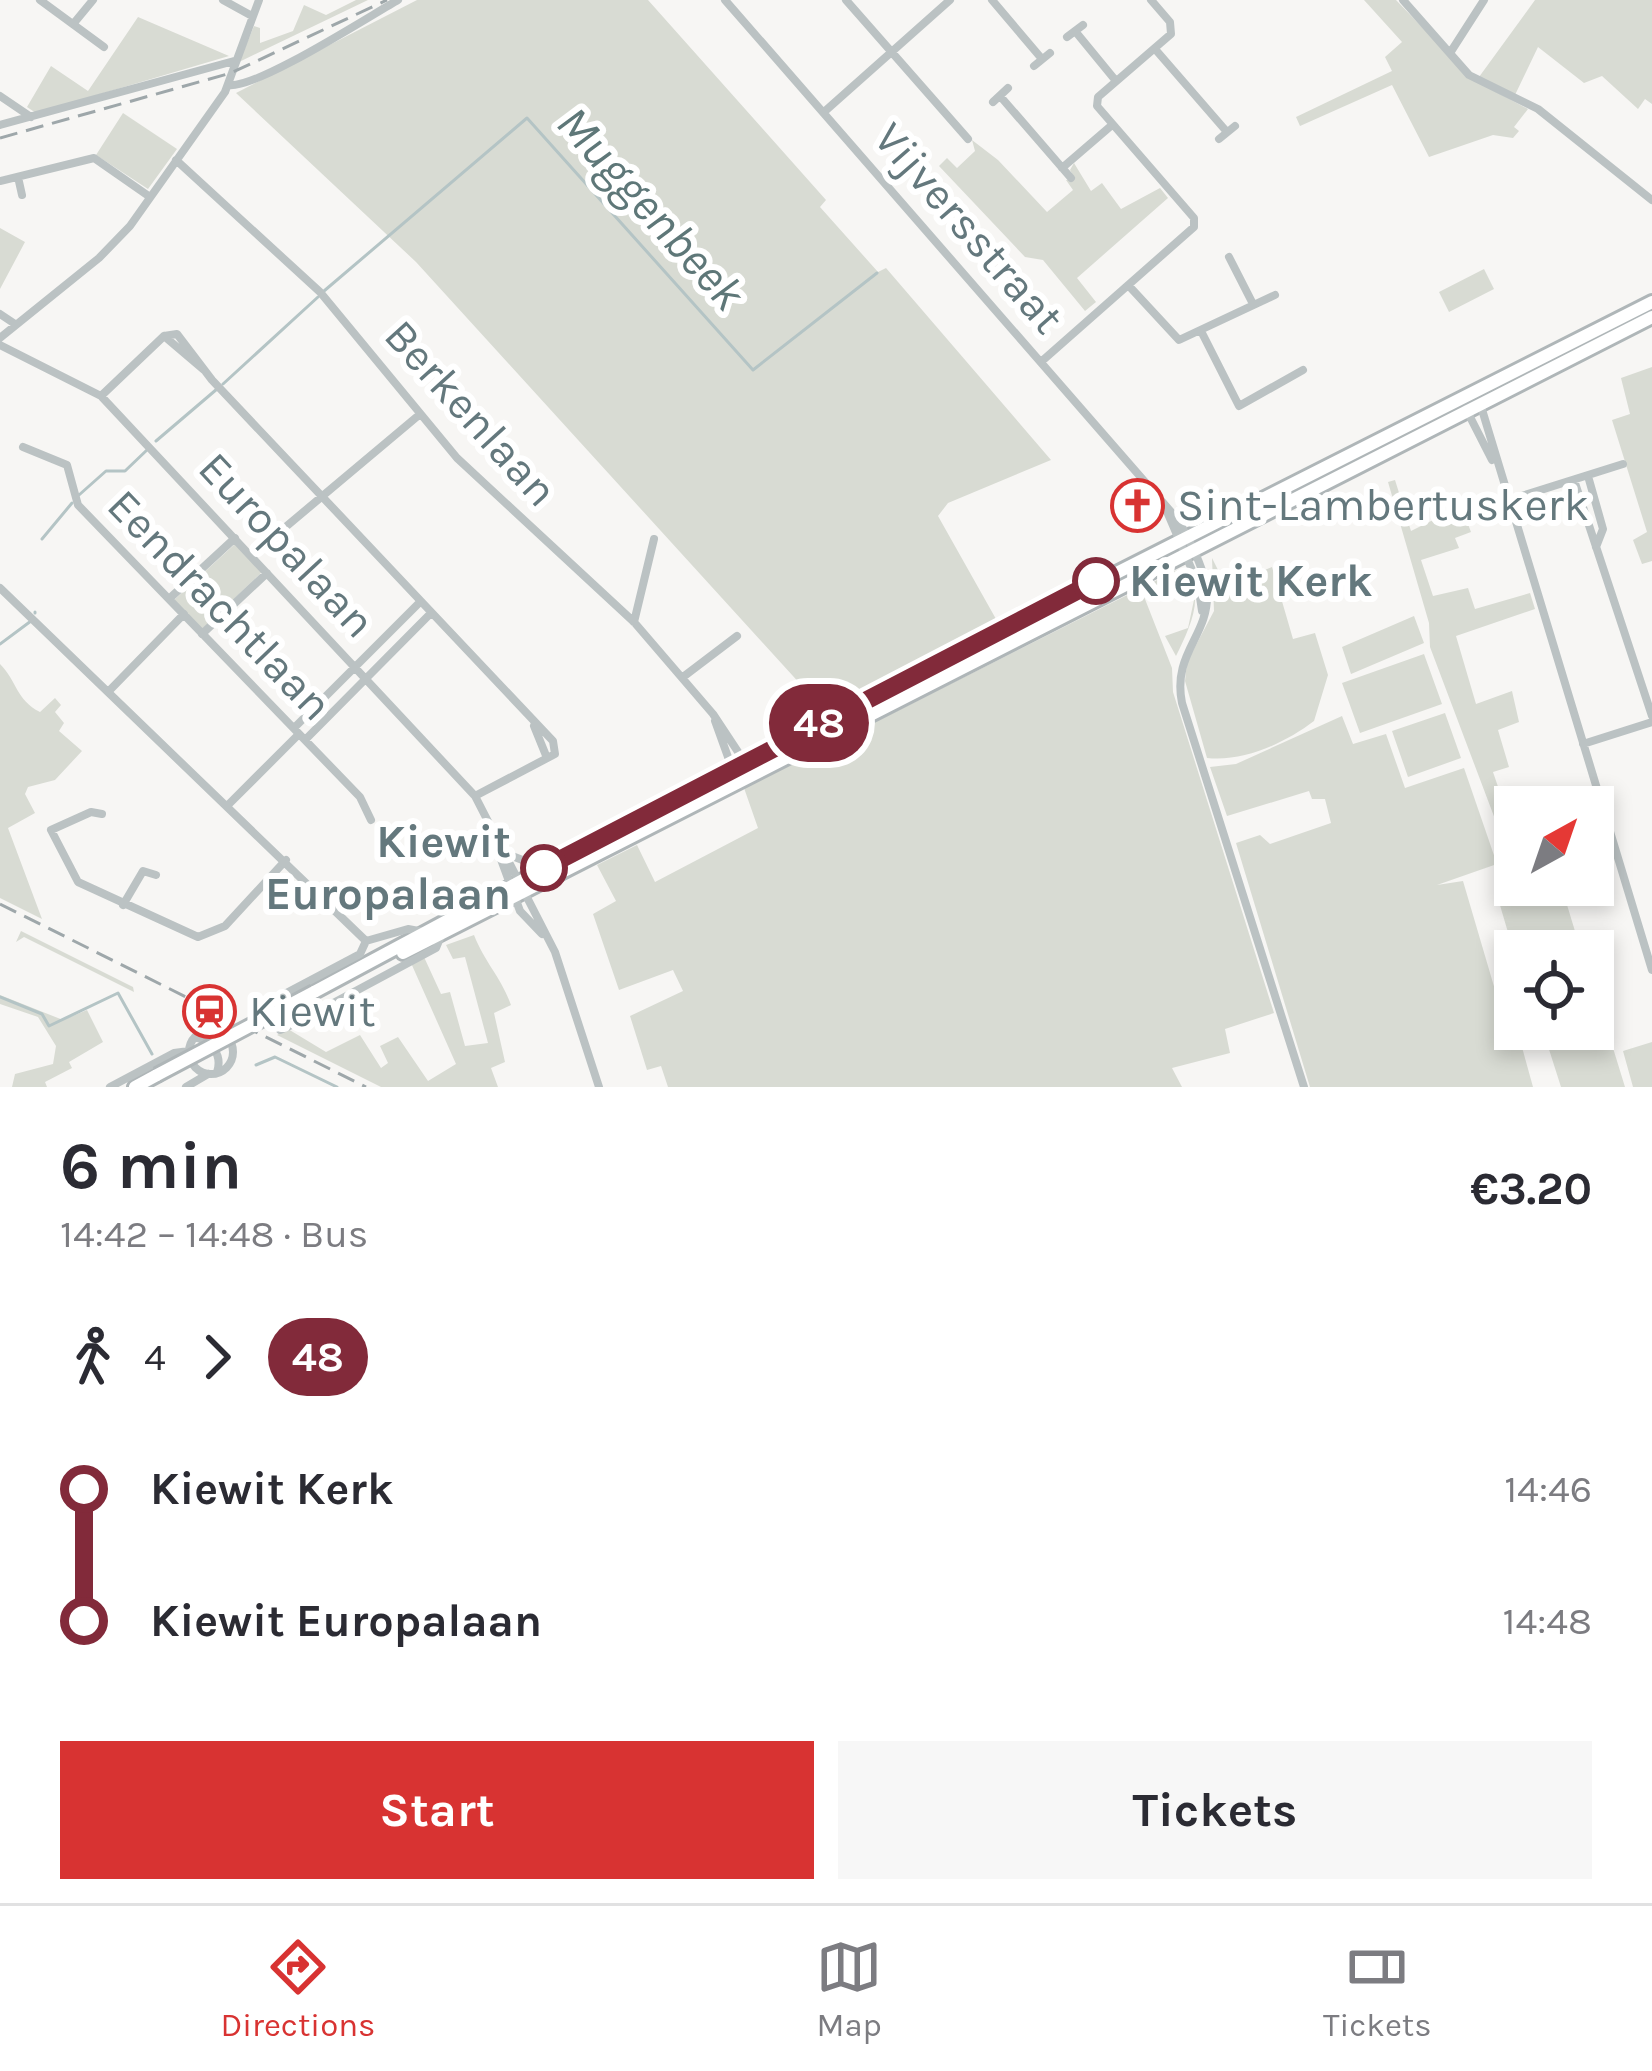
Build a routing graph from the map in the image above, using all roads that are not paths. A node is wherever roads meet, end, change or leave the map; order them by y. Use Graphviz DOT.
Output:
graph roads {
  1 [pos="40,0"];
  2 [pos="93,0"];
  3 [pos="223,0"];
  4 [pos="259,0"];
  5 [pos="398,0"];
  6 [pos="725,0"];
  7 [pos="846,0"];
  8 [pos="992,0"];
  9 [pos="1150,0"];
  10 [pos="1402,0"];
  11 [pos="1484,0"];
  12 [pos="946,2"];
  13 [pos="252,16"];
  14 [pos="74,23"];
  15 [pos="1075,31"];
  16 [pos="104,47"];
  17 [pos="1155,49"];
  18 [pos="1450,52"];
  19 [pos="891,53"];
  20 [pos="1042,59"];
  21 [pos="234,61"];
  22 [pos="1116,81"];
  23 [pos="228,85"];
  24 [pos="0,96"];
  25 [pos="1000,96"];
  26 [pos="824,112"];
  27 [pos="31,117"];
  28 [pos="0,125"];
  29 [pos="1112,125"];
  30 [pos="1227,132"];
  31 [pos="968,140"];
  32 [pos="176,160"];
  33 [pos="1063,168"];
  34 [pos="17,177"];
  35 [pos="1071,178"];
  36 [pos="0,181"];
  37 [pos="22,195"];
  38 [pos="150,196"];
  39 [pos="1652,200"];
  40 [pos="1229,264"];
  41 [pos="1129,286"];
  42 [pos="1275,295"];
  43 [pos="1652,302"];
  44 [pos="1253,304"];
  45 [pos="0,314"];
  46 [pos="1652,317"];
  47 [pos="15,323"];
  48 [pos="1201,331"];
  49 [pos="0,342"];
  50 [pos="1042,361"];
  51 [pos="1303,370"];
  52 [pos="101,396"];
  53 [pos="1470,401"];
  54 [pos="419,415"];
  55 [pos="23,448"];
  56 [pos="1623,464"];
  57 [pos="1496,469"];
  58 [pos="1588,476"];
  59 [pos="1574,479"];
  60 [pos="319,495"];
  61 [pos="1506,501"];
  62 [pos="236,538"];
  63 [pos="654,539"];
  64 [pos="1185,544"];
  65 [pos="1596,548"];
  66 [pos="251,556"];
  67 [pos="267,573"];
  68 [pos="0,588"];
  69 [pos="170,599"];
  70 [pos="418,603"];
  71 [pos="184,614"];
  72 [pos="430,614"];
  73 [pos="634,622"];
  74 [pos="202,634"];
  75 [pos="737,635"];
  76 [pos="355,667"];
  77 [pos="683,676"];
  78 [pos="366,678"];
  79 [pos="108,692"];
  80 [pos="713,714"];
  81 [pos="1652,719"];
  82 [pos="299,734"];
  83 [pos="1583,744"];
  84 [pos="743,770"];
  85 [pos="476,796"];
  86 [pos="228,805"];
  87 [pos="102,814"];
  88 [pos="371,820"];
  89 [pos="492,830"];
  90 [pos="502,849"];
  91 [pos="286,860"];
  92 [pos="544,868"];
  93 [pos="156,875"];
  94 [pos="516,891"];
  95 [pos="123,905"];
  96 [pos="425,932"];
  97 [pos="441,936"];
  98 [pos="367,941"];
  99 [pos="1652,970"];
  100 [pos="316,995"];
  101 [pos="195,1037"];
  102 [pos="189,1052"];
  103 [pos="195,1067"];
  104 [pos="215,1073"];
  105 [pos="157,1082"];
  106 [pos="110,1087"];
  107 [pos="135,1087"];
  108 [pos="187,1087"];
  109 [pos="599,1087"];
  110 [pos="1304,1087"];
  1 -- 14 [label="street"];
  2 -- 14 [label="street"];
  3 -- 13 [label="street"];
  4 -- 13 [label="street"];
  5 -- 23 [label="street"];
  6 -- 26 [label="street, Vijversstraat"];
  7 -- 19 [label="street"];
  8 -- 20 [label="street"];
  9 -- 17 [label="street"];
  10 -- 18 [label="street"];
  11 -- 18 [label="street"];
  12 -- 19 [label="street"];
  13 -- 21 [label="street"];
  14 -- 16 [label="street"];
  15 -- 22 [label="street"];
  17 -- 22 [label="street"];
  17 -- 30 [label="street"];
  18 -- 39 [label="street"];
  19 -- 26 [label="street"];
  19 -- 31 [label="street"];
  21 -- 23 [label="street"];
  21 -- 27 [label="street"];
  22 -- 29 [label="street"];
  23 -- 32 [label="street"];
  24 -- 27 [label="street"];
  25 -- 33 [label="street"];
  26 -- 50 [label="street, Vijversstraat"];
  27 -- 28 [label="street"];
  29 -- 33 [label="street"];
  29 -- 41 [label="street"];
  32 -- 38 [label="street"];
  32 -- 54 [label="street, Berkenlaan"];
  33 -- 35 [label="street"];
  34 -- 36 [label="street"];
  34 -- 37 [label="street"];
  34 -- 38 [label="street"];
  38 -- 47 [label="street"];
  40 -- 44 [label="street"];
  41 -- 48 [label="street"];
  41 -- 50 [label="street"];
  42 -- 44 [label="street"];
  43 -- 53 [label="main road"];
  44 -- 48 [label="street"];
  45 -- 47 [label="street"];
  46 -- 53 [label="main road"];
  47 -- 49 [label="street"];
  48 -- 51 [label="street"];
  49 -- 52 [label="street, Europalaan"];
  50 -- 64 [label="street, Vijversstraat"];
  52 -- 60 [label="street"];
  52 -- 62 [label="street, Europalaan"];
  53 -- 57 [label="street"];
  53 -- 57 [label="street"];
  53 -- 64 [label="main road"];
  54 -- 60 [label="street"];
  54 -- 73 [label="street, Berkenlaan"];
  55 -- 69 [label="street, Eendrachtlaan"];
  56 -- 58 [label="street"];
  57 -- 61 [label="street"];
  58 -- 59 [label="street"];
  58 -- 65 [label="street"];
  59 -- 61 [label="street"];
  59 -- 65 [label="street"];
  60 -- 66 [label="street"];
  60 -- 70 [label="street"];
  61 -- 83 [label="street"];
  62 -- 66 [label="street, Europalaan"];
  62 -- 69 [label="street"];
  63 -- 73 [label="street"];
  64 -- 84 [label="main road"];
  64 -- 110 [label="street"];
  65 -- 81 [label="street"];
  66 -- 67 [label="street, Europalaan"];
  67 -- 74 [label="street"];
  67 -- 76 [label="street, Europalaan"];
  68 -- 79 [label="street"];
  69 -- 71 [label="street, Eendrachtlaan"];
  70 -- 72 [label="street"];
  70 -- 76 [label="street"];
  71 -- 74 [label="street, Eendrachtlaan"];
  71 -- 79 [label="street"];
  72 -- 78 [label="street"];
  72 -- 85 [label="street"];
  73 -- 77 [label="street, Berkenlaan"];
  74 -- 82 [label="street, Eendrachtlaan"];
  75 -- 77 [label="street"];
  76 -- 78 [label="street, Europalaan"];
  76 -- 82 [label="street"];
  77 -- 80 [label="street, Berkenlaan"];
  78 -- 82 [label="street"];
  78 -- 85 [label="street, Europalaan"];
  79 -- 86 [label="street"];
  80 -- 84 [label="street, Berkenlaan"];
  80 -- 84 [label="street, Berkenlaan"];
  81 -- 83 [label="street"];
  82 -- 86 [label="street"];
  82 -- 88 [label="street, Eendrachtlaan"];
  83 -- 99 [label="street"];
  84 -- 92 [label="main road"];
  84 -- 94 [label="main road"];
  85 -- 89 [label="street, Europalaan"];
  86 -- 91 [label="street"];
  87 -- 95 [label="street"];
  89 -- 90 [label="street, Europalaan"];
  89 -- 94 [label="street, Europalaan"];
  90 -- 92 [label="street"];
  90 -- 94 [label="street, Europalaan"];
  91 -- 95 [label="street"];
  91 -- 98 [label="street"];
  92 -- 94 [label="main road"];
  93 -- 95 [label="street"];
  94 -- 96 [label="main road"];
  94 -- 97 [label="main road"];
  94 -- 109 [label="street"];
  96 -- 98 [label="street"];
  96 -- 100 [label="main road"];
  97 -- 98 [label="street"];
  97 -- 100 [label="main road"];
  100 -- 105 [label="main road, bridge"];
  101 -- 102 [label="street"];
  101 -- 104 [label="street"];
  101 -- 104 [label="street"];
  102 -- 103 [label="street"];
  102 -- 106 [label="street"];
  103 -- 104 [label="street"];
  103 -- 108 [label="street"];
  104 -- 108 [label="street"];
  105 -- 107 [label="main road"];
}
